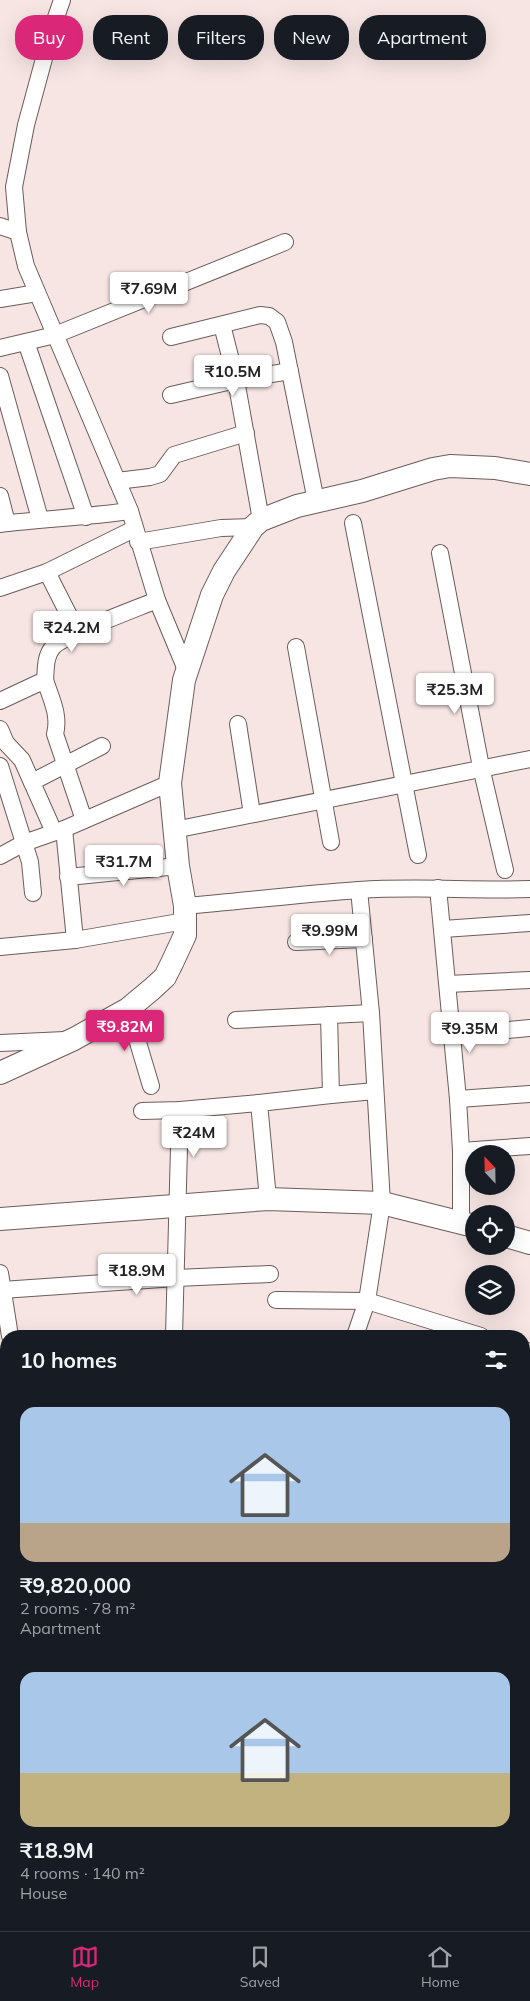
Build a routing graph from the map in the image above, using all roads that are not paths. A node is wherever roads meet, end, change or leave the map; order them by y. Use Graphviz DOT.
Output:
graph roads {
  1 [pos="62,0"];
  2 [pos="0,226"];
  3 [pos="18,232"];
  4 [pos="285,242"];
  5 [pos="37,293"];
  6 [pos="0,299"];
  7 [pos="222,325"];
  8 [pos="55,335"];
  9 [pos="171,337"];
  10 [pos="26,342"];
  11 [pos="0,348"];
  12 [pos="290,371"];
  13 [pos="0,376"];
  14 [pos="236,380"];
  15 [pos="170,395"];
  16 [pos="246,433"];
  17 [pos="530,474"];
  18 [pos="117,481"];
  19 [pos="0,496"];
  20 [pos="316,501"];
  21 [pos="130,511"];
  22 [pos="86,517"];
  23 [pos="40,519"];
  24 [pos="257,523"];
  25 [pos="353,523"];
  26 [pos="4,524"];
  27 [pos="136,536"];
  28 [pos="440,553"];
  29 [pos="47,572"];
  30 [pos="0,588"];
  31 [pos="157,600"];
  32 [pos="78,633"];
  33 [pos="296,647"];
  34 [pos="187,672"];
  35 [pos="45,680"];
  36 [pos="0,701"];
  37 [pos="238,724"];
  38 [pos="2,742"];
  39 [pos="102,746"];
  40 [pos="530,759"];
  41 [pos="64,765"];
  42 [pos="0,766"];
  43 [pos="481,767"];
  44 [pos="32,782"];
  45 [pos="170,783"];
  46 [pos="404,783"];
  47 [pos="324,801"];
  48 [pos="252,814"];
  49 [pos="84,820"];
  50 [pos="59,830"];
  51 [pos="174,830"];
  52 [pos="331,842"];
  53 [pos="24,843"];
  54 [pos="0,856"];
  55 [pos="418,856"];
  56 [pos="178,866"];
  57 [pos="505,870"];
  58 [pos="68,878"];
  59 [pos="438,888"];
  60 [pos="530,889"];
  61 [pos="359,890"];
  62 [pos="33,893"];
  63 [pos="185,914"];
  64 [pos="530,923"];
  65 [pos="443,929"];
  66 [pos="364,939"];
  67 [pos="75,940"];
  68 [pos="296,942"];
  69 [pos="0,945"];
  70 [pos="530,980"];
  71 [pos="448,984"];
  72 [pos="128,1009"];
  73 [pos="371,1013"];
  74 [pos="329,1015"];
  75 [pos="236,1020"];
  76 [pos="530,1028"];
  77 [pos="453,1035"];
  78 [pos="74,1039"];
  79 [pos="0,1043"];
  80 [pos="0,1073"];
  81 [pos="151,1086"];
  82 [pos="375,1091"];
  83 [pos="331,1094"];
  84 [pos="530,1094"];
  85 [pos="458,1099"];
  86 [pos="259,1103"];
  87 [pos="180,1110"];
  88 [pos="142,1111"];
  89 [pos="530,1146"];
  90 [pos="461,1151"];
  91 [pos="268,1199"];
  92 [pos="382,1204"];
  93 [pos="177,1205"];
  94 [pos="465,1205"];
  95 [pos="0,1219"];
  96 [pos="465,1224"];
  97 [pos="515,1239"];
  98 [pos="530,1243"];
  99 [pos="0,1273"];
  100 [pos="270,1274"];
  101 [pos="176,1278"];
  102 [pos="2,1290"];
  103 [pos="276,1300"];
  104 [pos="367,1301"];
  105 [pos="6,1330"];
  106 [pos="174,1330"];
  107 [pos="357,1330"];
  108 [pos="440,1330"];
  1 -- 3 [label="street"];
  2 -- 3 [label="street"];
  3 -- 5 [label="street"];
  4 -- 8 [label="street"];
  5 -- 6 [label="street"];
  5 -- 8 [label="street"];
  7 -- 9 [label="street"];
  7 -- 12 [label="street"];
  7 -- 14 [label="street"];
  8 -- 10 [label="street"];
  8 -- 18 [label="street"];
  10 -- 11 [label="street"];
  10 -- 22 [label="street"];
  12 -- 14 [label="street"];
  12 -- 20 [label="street"];
  13 -- 23 [label="street"];
  14 -- 15 [label="street"];
  14 -- 16 [label="street"];
  16 -- 18 [label="street"];
  16 -- 24 [label="street"];
  17 -- 20 [label="street"];
  18 -- 21 [label="street"];
  19 -- 26 [label="street"];
  20 -- 24 [label="street"];
  21 -- 22 [label="street"];
  21 -- 27 [label="street"];
  22 -- 23 [label="street"];
  23 -- 26 [label="street"];
  24 -- 27 [label="street"];
  24 -- 34 [label="street"];
  25 -- 46 [label="street"];
  27 -- 29 [label="street"];
  27 -- 31 [label="street"];
  28 -- 43 [label="street"];
  29 -- 30 [label="street"];
  29 -- 32 [label="street"];
  31 -- 32 [label="street"];
  31 -- 34 [label="street"];
  32 -- 35 [label="street"];
  33 -- 47 [label="street"];
  34 -- 45 [label="street"];
  35 -- 36 [label="street"];
  35 -- 41 [label="street"];
  37 -- 48 [label="street"];
  38 -- 44 [label="street"];
  39 -- 41 [label="street"];
  40 -- 43 [label="street"];
  41 -- 44 [label="street"];
  41 -- 49 [label="street"];
  42 -- 53 [label="street"];
  43 -- 46 [label="street"];
  43 -- 57 [label="street"];
  44 -- 50 [label="street"];
  45 -- 49 [label="street"];
  45 -- 51 [label="street"];
  46 -- 47 [label="street"];
  46 -- 55 [label="street"];
  47 -- 48 [label="street"];
  47 -- 52 [label="street"];
  48 -- 51 [label="street"];
  49 -- 50 [label="street"];
  50 -- 53 [label="street"];
  50 -- 58 [label="street"];
  51 -- 56 [label="street"];
  53 -- 54 [label="street"];
  53 -- 62 [label="street"];
  56 -- 58 [label="street"];
  56 -- 63 [label="street"];
  58 -- 67 [label="street"];
  59 -- 60 [label="street"];
  59 -- 61 [label="street"];
  59 -- 65 [label="street"];
  61 -- 63 [label="street"];
  61 -- 66 [label="street"];
  63 -- 67 [label="street"];
  63 -- 72 [label="street"];
  64 -- 65 [label="street"];
  65 -- 71 [label="street"];
  66 -- 68 [label="street"];
  66 -- 73 [label="street"];
  67 -- 69 [label="street"];
  70 -- 71 [label="street"];
  71 -- 77 [label="street"];
  72 -- 78 [label="street"];
  72 -- 81 [label="street"];
  73 -- 74 [label="street"];
  73 -- 82 [label="street"];
  74 -- 75 [label="street"];
  74 -- 83 [label="street"];
  76 -- 77 [label="street"];
  77 -- 85 [label="street"];
  78 -- 79 [label="street"];
  78 -- 80 [label="street"];
  82 -- 83 [label="street"];
  82 -- 92 [label="street"];
  83 -- 86 [label="street"];
  84 -- 85 [label="street"];
  85 -- 90 [label="street"];
  86 -- 87 [label="street"];
  86 -- 91 [label="street"];
  87 -- 88 [label="street"];
  87 -- 93 [label="street"];
  89 -- 90 [label="street"];
  90 -- 94 [label="street"];
  91 -- 92 [label="street"];
  91 -- 93 [label="street"];
  92 -- 96 [label="street"];
  92 -- 104 [label="street"];
  93 -- 95 [label="street"];
  93 -- 101 [label="street"];
  97 -- 98 [label="street"];
  99 -- 102 [label="street"];
  100 -- 101 [label="street"];
  101 -- 102 [label="street"];
  101 -- 106 [label="street"];
  102 -- 105 [label="street"];
  103 -- 104 [label="street"];
  104 -- 107 [label="street"];
  104 -- 108 [label="street"];
}
